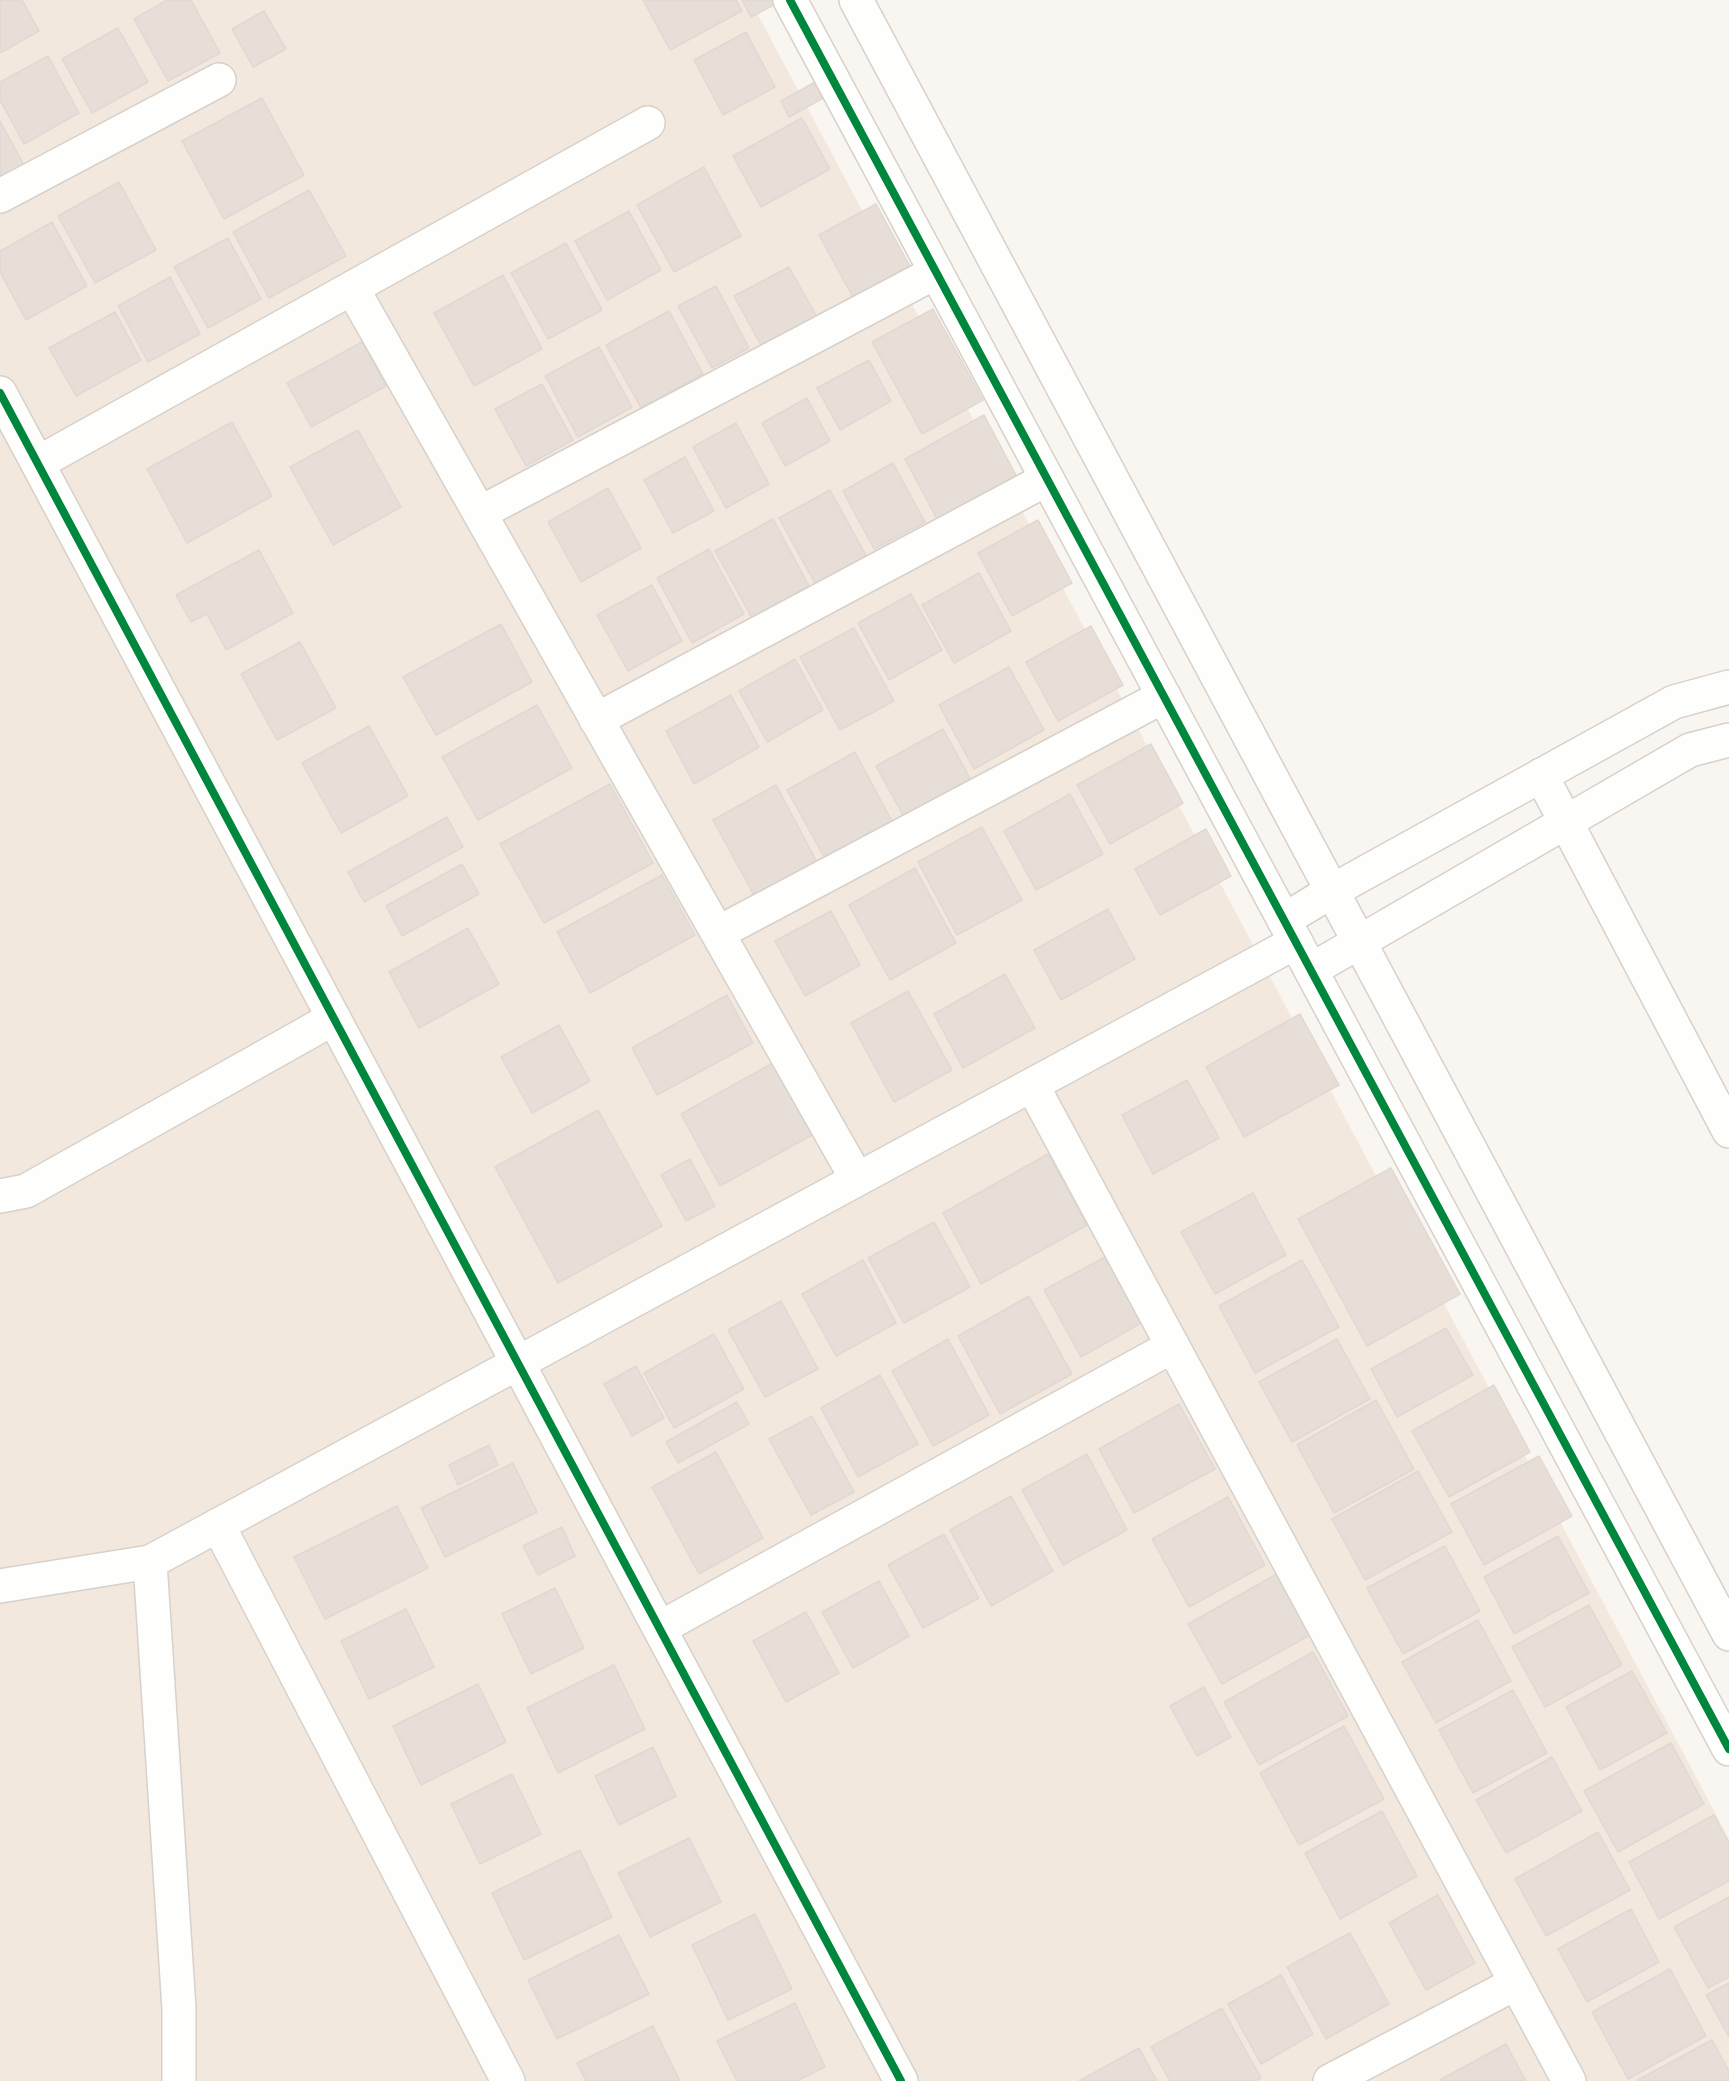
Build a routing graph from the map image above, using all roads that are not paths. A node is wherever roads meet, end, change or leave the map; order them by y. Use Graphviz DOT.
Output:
graph roads {
  1 [pos="790,0"];
  2 [pos="856,0"];
  3 [pos="219,80"];
  4 [pos="648,123"];
  5 [pos="0,196"];
  6 [pos="936,272"];
  7 [pos="352,288"];
  8 [pos="0,393"];
  9 [pos="38,463"];
  10 [pos="1047,479"];
  11 [pos="480,513"];
  12 [pos="1729,687"];
  13 [pos="1164,696"];
  14 [pos="596,720"];
  15 [pos="1729,741"];
  16 [pos="1541,775"];
  17 [pos="1566,822"];
  18 [pos="1332,891"];
  19 [pos="718,933"];
  20 [pos="1360,942"];
  21 [pos="1297,944"];
  22 [pos="334,1018"];
  23 [pos="1032,1085"];
  24 [pos="1729,1131"];
  25 [pos="857,1179"];
  26 [pos="0,1196"];
  27 [pos="1173,1346"];
  28 [pos="518,1363"];
  29 [pos="218,1525"];
  30 [pos="150,1562"];
  31 [pos="0,1586"];
  32 [pos="660,1628"];
  33 [pos="1729,1634"];
  34 [pos="1729,1749"];
  35 [pos="1516,1983"];
  36 [pos="179,2081"];
  37 [pos="508,2081"];
  38 [pos="901,2081"];
  39 [pos="1330,2081"];
  40 [pos="1569,2081"];
  1 -- 6 [label="street"];
  2 -- 18 [label="street"];
  3 -- 5 [label="street"];
  4 -- 7 [label="street"];
  6 -- 10 [label="street"];
  6 -- 11 [label="street"];
  7 -- 9 [label="street"];
  7 -- 11 [label="street"];
  8 -- 9 [label="street"];
  9 -- 22 [label="street"];
  10 -- 13 [label="street"];
  10 -- 14 [label="street"];
  11 -- 14 [label="street"];
  12 -- 16 [label="street"];
  13 -- 19 [label="street"];
  13 -- 21 [label="street"];
  14 -- 19 [label="street"];
  15 -- 17 [label="street"];
  16 -- 17 [label="street"];
  16 -- 18 [label="street"];
  17 -- 20 [label="street"];
  17 -- 24 [label="street"];
  18 -- 20 [label="street"];
  18 -- 21 [label="street"];
  19 -- 25 [label="street"];
  20 -- 21 [label="street"];
  20 -- 33 [label="street"];
  21 -- 23 [label="street"];
  21 -- 34 [label="street"];
  22 -- 26 [label="street"];
  22 -- 28 [label="street"];
  23 -- 25 [label="street"];
  23 -- 27 [label="street"];
  25 -- 28 [label="street"];
  27 -- 32 [label="street"];
  27 -- 35 [label="street"];
  28 -- 29 [label="street"];
  28 -- 32 [label="street"];
  29 -- 30 [label="street"];
  29 -- 37 [label="street"];
  30 -- 31 [label="street"];
  30 -- 36 [label="street"];
  32 -- 38 [label="street"];
  35 -- 39 [label="street"];
  35 -- 40 [label="street"];
}
